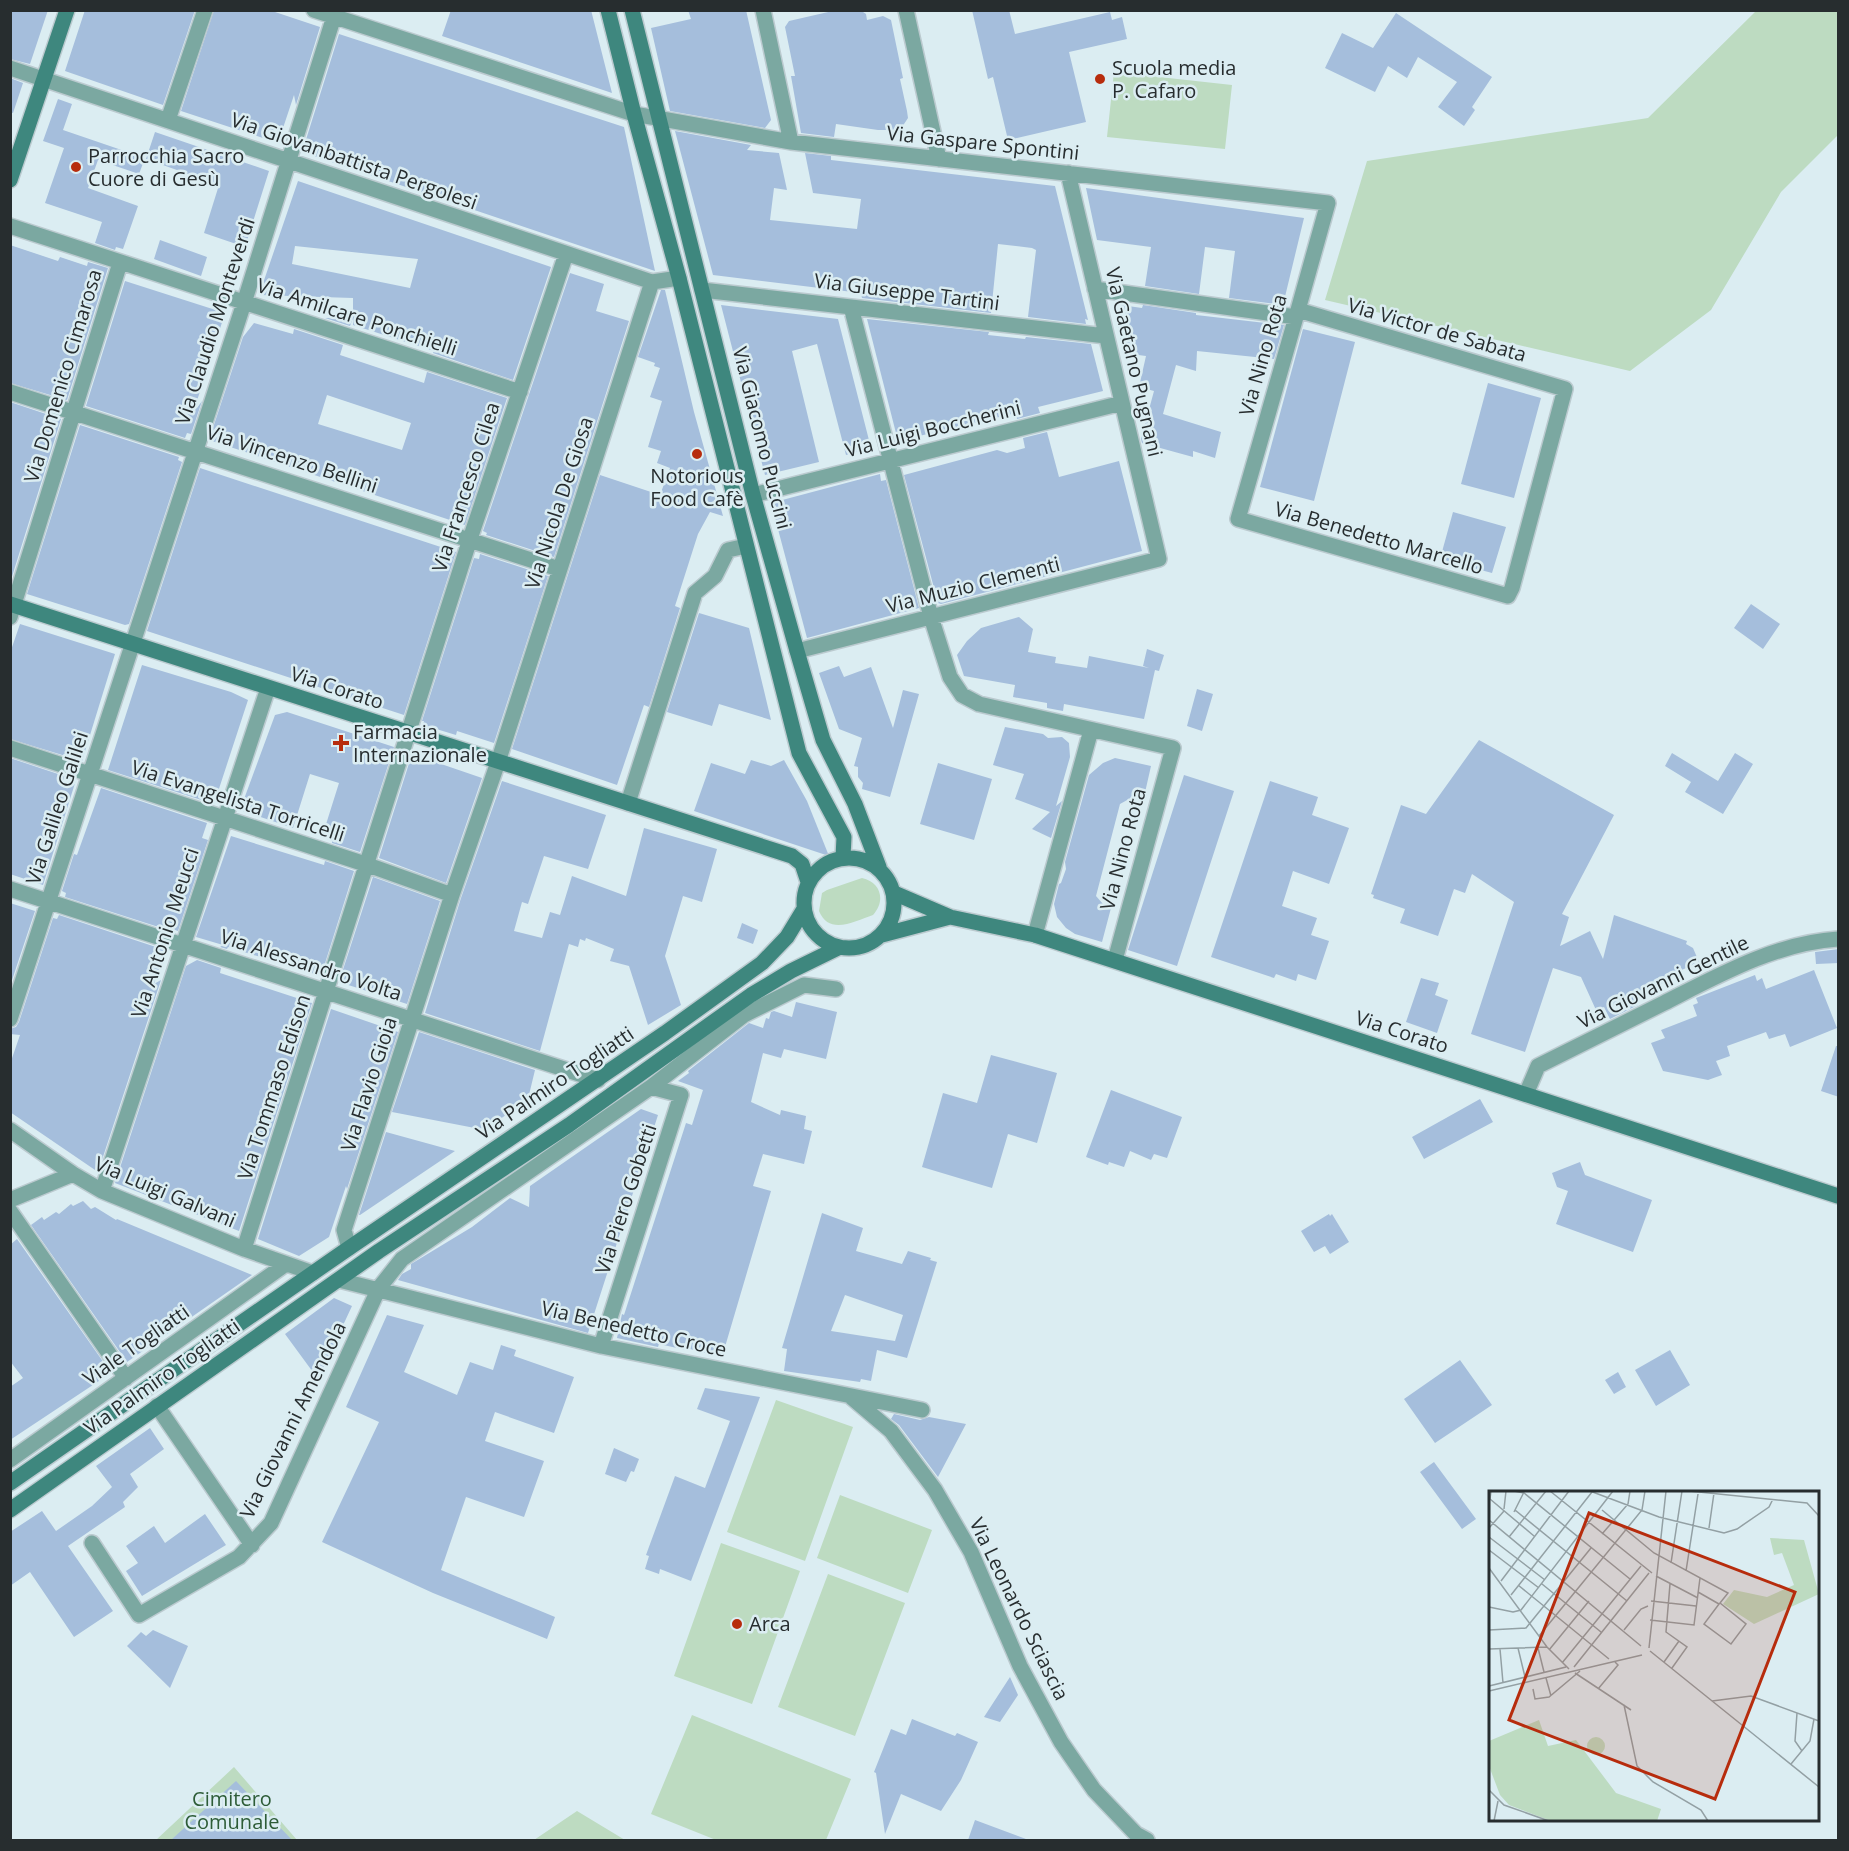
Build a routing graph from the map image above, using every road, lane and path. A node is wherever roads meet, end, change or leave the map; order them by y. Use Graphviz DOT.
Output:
graph roads {
  1 [pos="67,10"];
  2 [pos="205,10"];
  3 [pos="314,10"];
  4 [pos="608,10"];
  5 [pos="632,10"];
  6 [pos="763,10"];
  7 [pos="906,10"];
  8 [pos="335,14"];
  9 [pos="10,68"];
  10 [pos="43,79"];
  11 [pos="634,114"];
  12 [pos="659,119"];
  13 [pos="168,120"];
  14 [pos="791,142"];
  15 [pos="939,159"];
  16 [pos="288,162"];
  17 [pos="1068,173"];
  18 [pos="10,180"];
  19 [pos="1328,203"];
  20 [pos="10,226"];
  21 [pos="566,255"];
  22 [pos="120,263"];
  23 [pos="679,278"];
  24 [pos="652,282"];
  25 [pos="1095,289"];
  26 [pos="702,290"];
  27 [pos="244,303"];
  28 [pos="851,307"];
  29 [pos="1297,314"];
  30 [pos="1106,336"];
  31 [pos="10,392"];
  32 [pos="520,392"];
  33 [pos="1122,403"];
  34 [pos="74,412"];
  35 [pos="196,450"];
  36 [pos="891,461"];
  37 [pos="753,495"];
  38 [pos="1238,519"];
  39 [pos="471,539"];
  40 [pos="746,546"];
  41 [pos="1159,559"];
  42 [pos="559,569"];
  43 [pos="1508,596"];
  44 [pos="12,608"];
  45 [pos="931,617"];
  46 [pos="133,644"];
  47 [pos="797,651"];
  48 [pos="268,688"];
  49 [pos="1091,730"];
  50 [pos="409,733"];
  51 [pos="10,748"];
  52 [pos="498,762"];
  53 [pos="90,776"];
  54 [pos="628,803"];
  55 [pos="225,818"];
  56 [pos="843,857"];
  57 [pos="368,865"];
  58 [pos="879,867"];
  59 [pos="808,882"];
  60 [pos="10,889"];
  61 [pos="894,893"];
  62 [pos="452,895"];
  63 [pos="49,901"];
  64 [pos="804,909"];
  65 [pos="950,917"];
  66 [pos="1035,934"];
  67 [pos="882,935"];
  68 [pos="1839,939"];
  69 [pos="183,945"];
  70 [pos="840,947"];
  71 [pos="1114,960"];
  72 [pos="836,989"];
  73 [pos="326,992"];
  74 [pos="10,1019"];
  75 [pos="412,1020"];
  76 [pos="598,1080"];
  77 [pos="651,1088"];
  78 [pos="1526,1094"];
  79 [pos="10,1130"];
  80 [pos="73,1174"];
  81 [pos="102,1191"];
  82 [pos="1839,1196"];
  83 [pos="10,1200"];
  84 [pos="10,1211"];
  85 [pos="349,1248"];
  86 [pos="244,1249"];
  87 [pos="286,1264"];
  88 [pos="313,1273"];
  89 [pos="339,1280"];
  90 [pos="379,1288"];
  91 [pos="601,1346"];
  92 [pos="126,1378"];
  93 [pos="850,1396"];
  94 [pos="157,1406"];
  95 [pos="922,1410"];
  96 [pos="10,1460"];
  97 [pos="10,1484"];
  98 [pos="10,1510"];
  99 [pos="92,1543"];
  100 [pos="252,1545"];
  101 [pos="1147,1840"];
  1 -- 10 [label="main road"];
  2 -- 13 [label="street"];
  3 -- 8 [label="street, Via Gaspare Spontini"];
  4 -- 11 [label="main road"];
  5 -- 12 [label="main road, Via Giacomo Puccini"];
  6 -- 14 [label="street"];
  7 -- 15 [label="street"];
  8 -- 11 [label="street, Via Gaspare Spontini"];
  8 -- 16 [label="street, Via Claudio Monteverdi"];
  9 -- 10 [label="street, Via Giovanbattista Pergolesi"];
  10 -- 13 [label="street, Via Giovanbattista Pergolesi"];
  10 -- 18 [label="main road"];
  11 -- 12 [label="street, Via Gaspare Spontini"];
  11 -- 23 [label="main road"];
  12 -- 14 [label="street, Via Gaspare Spontini"];
  12 -- 26 [label="main road, Via Giacomo Puccini"];
  13 -- 16 [label="street, Via Giovanbattista Pergolesi"];
  14 -- 15 [label="street, Via Gaspare Spontini"];
  15 -- 17 [label="street, Via Gaspare Spontini"];
  16 -- 21 [label="street, Via Giovanbattista Pergolesi"];
  16 -- 27 [label="street, Via Claudio Monteverdi"];
  17 -- 19 [label="street, Via Gaspare Spontini"];
  17 -- 25 [label="street, Via Gaetano Pugnani"];
  19 -- 29 [label="street, Via Nino Rota"];
  20 -- 22 [label="street, Via Amilcare Ponchielli"];
  21 -- 24 [label="street, Via Giovanbattista Pergolesi"];
  21 -- 32 [label="street, Via Francesco Cilea"];
  22 -- 27 [label="street, Via Amilcare Ponchielli"];
  22 -- 34 [label="street, Via Domenico Cimarosa"];
  23 -- 24 [label="street"];
  23 -- 40 [label="main road"];
  24 -- 42 [label="street, Via Nicola De Giosa"];
  25 -- 29 [label="street, Via Victor de Sabata"];
  25 -- 30 [label="street, Via Gaetano Pugnani"];
  26 -- 28 [label="street, Via Giuseppe Tartini"];
  26 -- 37 [label="main road, Via Giacomo Puccini"];
  27 -- 32 [label="street, Via Amilcare Ponchielli"];
  27 -- 35 [label="street, Via Claudio Monteverdi"];
  28 -- 30 [label="street, Via Giuseppe Tartini"];
  28 -- 36 [label="street"];
  29 -- 38 [label="street, Via Nino Rota"];
  29 -- 43 [label="street, Via Victor de Sabata"];
  30 -- 33 [label="street, Via Gaetano Pugnani"];
  31 -- 34 [label="street, Via Vincenzo Bellini"];
  32 -- 39 [label="street, Via Francesco Cilea"];
  33 -- 36 [label="street, Via Luigi Boccherini"];
  33 -- 41 [label="street, Via Gaetano Pugnani"];
  34 -- 35 [label="street, Via Vincenzo Bellini"];
  34 -- 44 [label="street, Via Domenico Cimarosa"];
  35 -- 39 [label="street, Via Vincenzo Bellini"];
  35 -- 46 [label="street, Via Claudio Monteverdi"];
  36 -- 37 [label="street, Via Luigi Boccherini"];
  36 -- 45 [label="street"];
  37 -- 47 [label="main road, Via Giacomo Puccini"];
  38 -- 43 [label="street, Via Benedetto Marcello"];
  39 -- 42 [label="street, Via Vincenzo Bellini"];
  39 -- 50 [label="street, Via Francesco Cilea"];
  40 -- 54 [label="street"];
  40 -- 56 [label="main road"];
  41 -- 45 [label="street, Via Muzio Clementi"];
  42 -- 52 [label="street, Via Nicola De Giosa"];
  44 -- 46 [label="main road, Via Corato"];
  45 -- 47 [label="street, Via Muzio Clementi"];
  45 -- 49 [label="street"];
  46 -- 48 [label="main road, Via Corato"];
  46 -- 53 [label="street, Via Galileo Galilei"];
  47 -- 58 [label="main road, Via Giacomo Puccini"];
  48 -- 50 [label="main road, Via Corato"];
  48 -- 55 [label="street, Via Antonio Meucci"];
  49 -- 66 [label="street"];
  49 -- 71 [label="street, Via Nino Rota"];
  50 -- 52 [label="main road, Via Corato"];
  50 -- 57 [label="street, Via Tommaso Edison"];
  51 -- 53 [label="street, Via Evangelista Torricelli"];
  52 -- 54 [label="main road, Via Corato"];
  52 -- 62 [label="street, Via Flavio Gioia"];
  53 -- 55 [label="street, Via Evangelista Torricelli"];
  53 -- 63 [label="street, Via Galileo Galilei"];
  54 -- 59 [label="main road, Via Corato"];
  55 -- 57 [label="street, Via Evangelista Torricelli"];
  55 -- 69 [label="street, Via Antonio Meucci"];
  56 -- 58 [label="main road"];
  56 -- 59 [label="main road"];
  57 -- 62 [label="street, Via Evangelista Torricelli"];
  57 -- 73 [label="street, Via Tommaso Edison"];
  58 -- 61 [label="main road"];
  59 -- 64 [label="main road"];
  60 -- 63 [label="street, Via Alessandro Volta"];
  61 -- 65 [label="main road, Via Corato"];
  61 -- 67 [label="main road"];
  62 -- 75 [label="street, Via Flavio Gioia"];
  63 -- 69 [label="street, Via Alessandro Volta"];
  63 -- 74 [label="street, Via Galileo Galilei"];
  64 -- 70 [label="main road"];
  64 -- 76 [label="main road, Via Palmiro Togliatti"];
  65 -- 66 [label="main road, Via Corato"];
  65 -- 67 [label="main road, Via Corato"];
  66 -- 71 [label="main road, Via Corato"];
  67 -- 70 [label="main road, Via Corato"];
  68 -- 78 [label="street, Via Giovanni Gentile"];
  69 -- 73 [label="street, Via Alessandro Volta"];
  69 -- 81 [label="street, Via Antonio Meucci"];
  70 -- 89 [label="main road, Via Palmiro Togliatti"];
  71 -- 78 [label="main road, Via Corato"];
  72 -- 77 [label="street, Via Giovanni Amendola"];
  73 -- 75 [label="street, Via Alessandro Volta"];
  73 -- 86 [label="street, Via Tommaso Edison"];
  75 -- 76 [label="street, Via Alessandro Volta"];
  75 -- 85 [label="street, Via Flavio Gioia"];
  76 -- 85 [label="main road, Via Palmiro Togliatti"];
  77 -- 90 [label="street, Via Giovanni Amendola"];
  77 -- 91 [label="street, Via Piero Gobetti"];
  78 -- 82 [label="main road, Via Corato"];
  79 -- 80 [label="street, Via Luigi Galvani"];
  80 -- 81 [label="street, Via Luigi Galvani"];
  80 -- 83 [label="street"];
  81 -- 86 [label="street, Via Luigi Galvani"];
  84 -- 92 [label="street"];
  85 -- 88 [label="main road, Via Palmiro Togliatti"];
  86 -- 87 [label="street, Via Luigi Galvani"];
  87 -- 88 [label="street, Via Luigi Galvani"];
  87 -- 92 [label="street, Viale Togliatti"];
  88 -- 89 [label="main road"];
  88 -- 97 [label="main road, Via Palmiro Togliatti"];
  89 -- 90 [label="street, Via Benedetto Croce"];
  89 -- 94 [label="main road, Via Palmiro Togliatti"];
  90 -- 91 [label="street, Via Benedetto Croce"];
  90 -- 100 [label="street, Via Giovanni Amendola"];
  91 -- 93 [label="street, Via Benedetto Croce"];
  92 -- 96 [label="street, Viale Togliatti"];
  93 -- 95 [label="street, Via Benedetto Croce"];
  93 -- 101 [label="street, Via Leonardo Sciascia"];
  94 -- 98 [label="main road, Via Palmiro Togliatti"];
  94 -- 100 [label="street"];
  99 -- 100 [label="street, Via Giovanni Amendola"];
}
